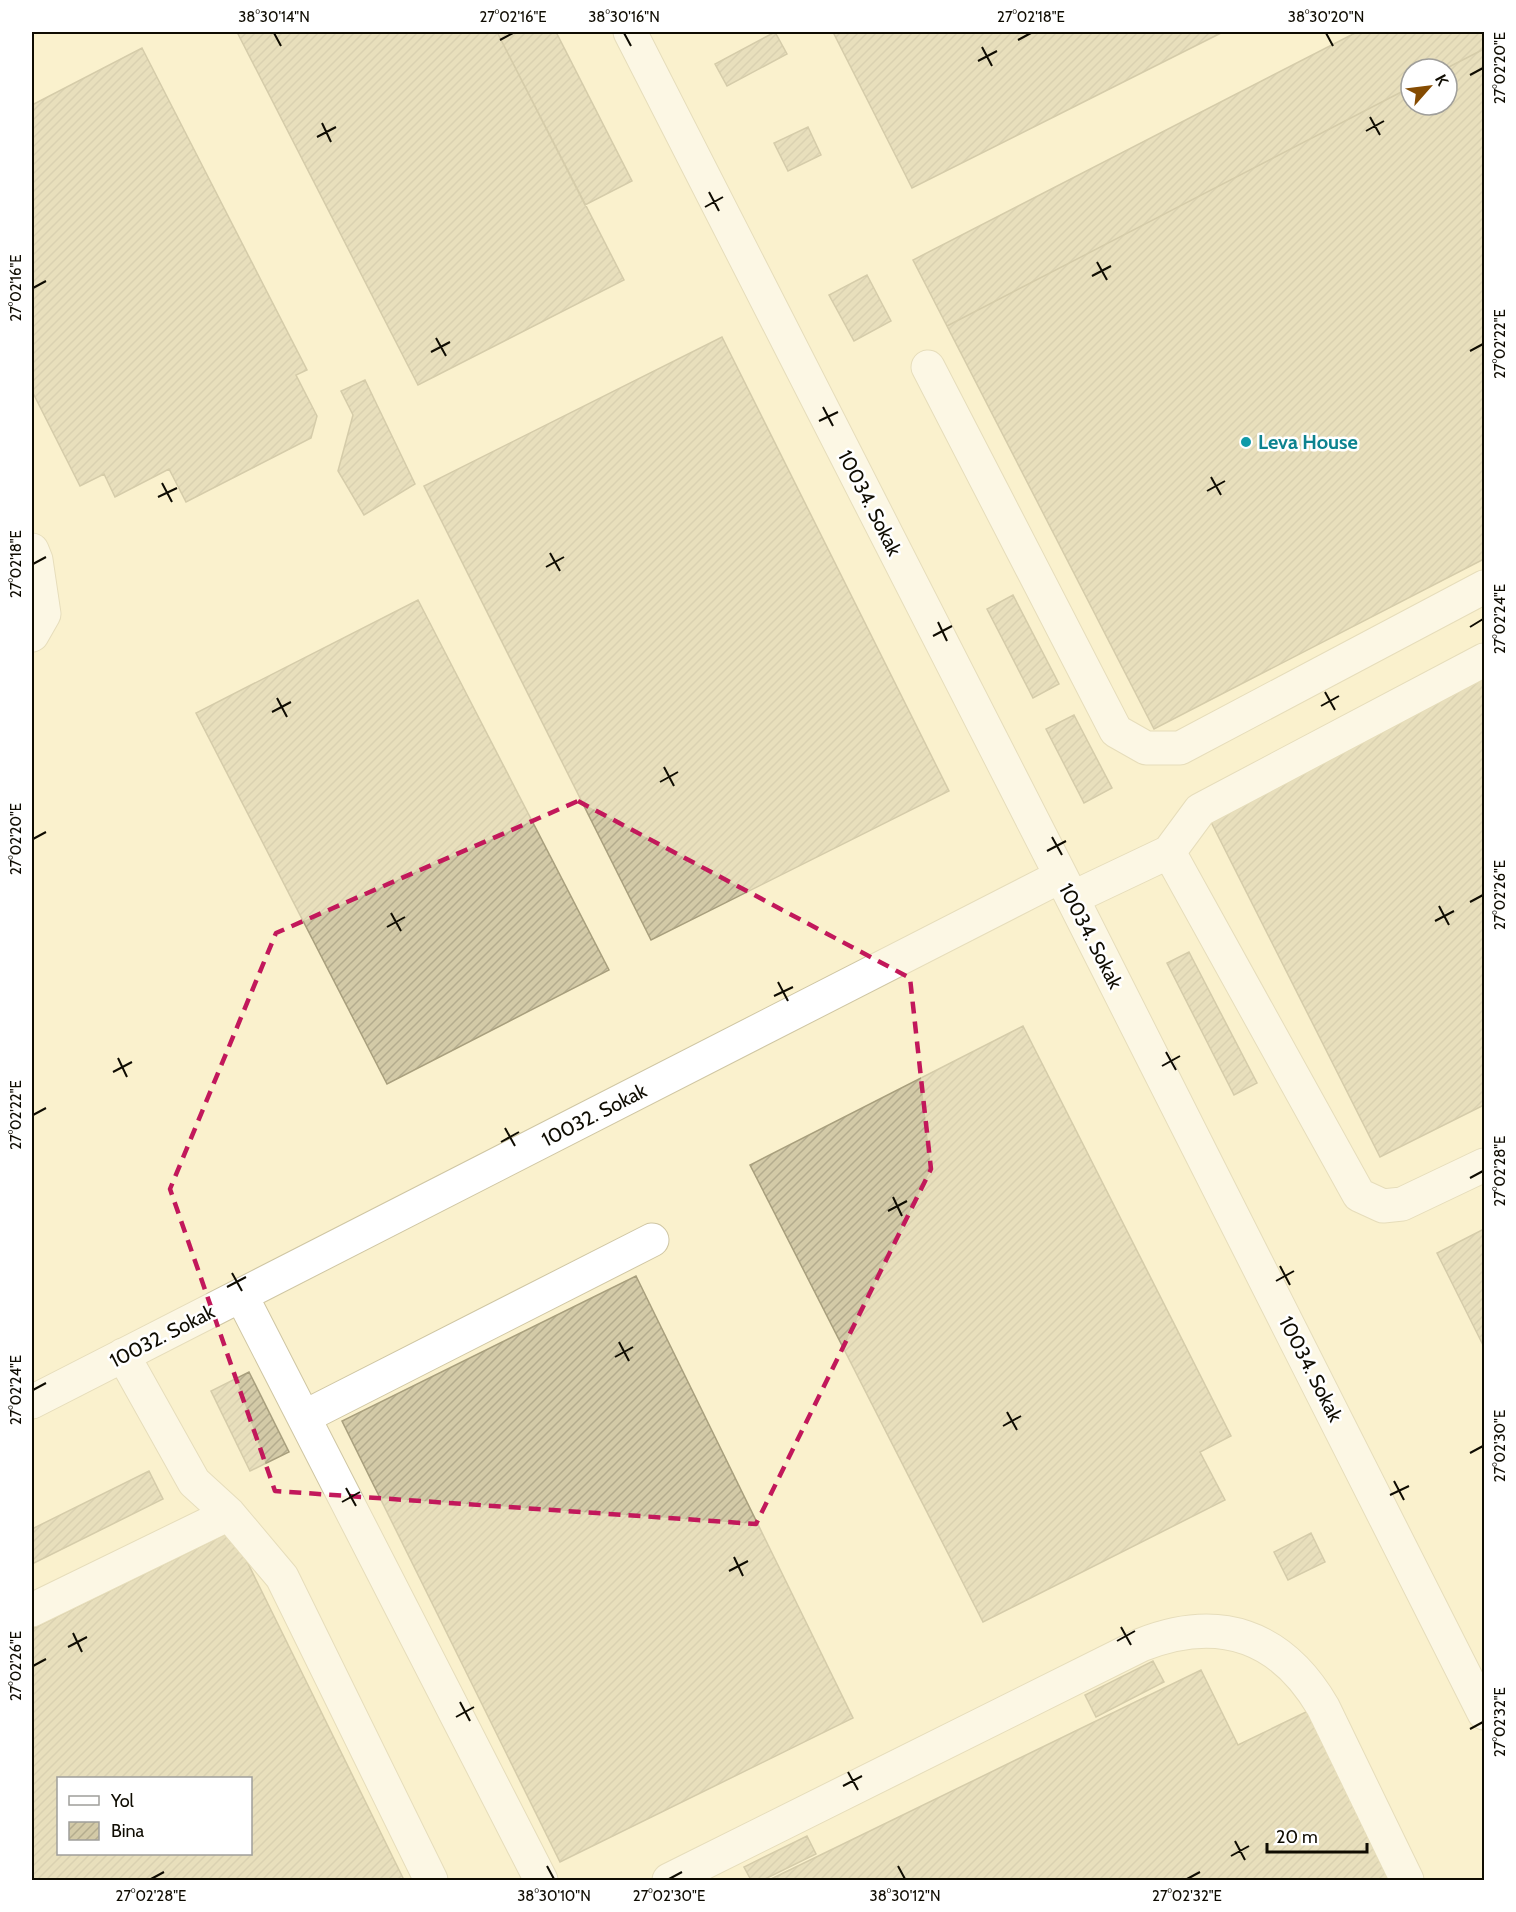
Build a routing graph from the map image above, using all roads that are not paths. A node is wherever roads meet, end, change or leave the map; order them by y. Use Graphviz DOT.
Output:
graph roads {
  1 [pos="630,32"];
  2 [pos="928,367"];
  3 [pos="32,550"];
  4 [pos="1485,587"];
  5 [pos="32,635"];
  6 [pos="1485,660"];
  7 [pos="1169,852"];
  8 [pos="1067,887"];
  9 [pos="1485,1165"];
  10 [pos="652,1240"];
  11 [pos="241,1295"];
  12 [pos="123,1355"];
  13 [pos="32,1402"];
  14 [pos="304,1417"];
  15 [pos="229,1514"];
  16 [pos="32,1610"];
  17 [pos="1485,1713"];
  18 [pos="431,1881"];
  19 [pos="541,1881"];
  20 [pos="669,1881"];
  21 [pos="1407,1881"];
  1 -- 8 [label="street, 10034. Sokak"];
  2 -- 4 [label="street"];
  3 -- 5 [label="street"];
  6 -- 7 [label="street"];
  7 -- 8 [label="street, 10032. Sokak"];
  7 -- 9 [label="street"];
  8 -- 11 [label="street, 10032. Sokak"];
  8 -- 17 [label="street, 10034. Sokak"];
  10 -- 14 [label="street"];
  11 -- 12 [label="street, 10032. Sokak"];
  11 -- 14 [label="street"];
  12 -- 13 [label="street, 10032. Sokak"];
  12 -- 15 [label="street"];
  14 -- 19 [label="street"];
  15 -- 16 [label="street"];
  15 -- 18 [label="street"];
  20 -- 21 [label="street"];
}
